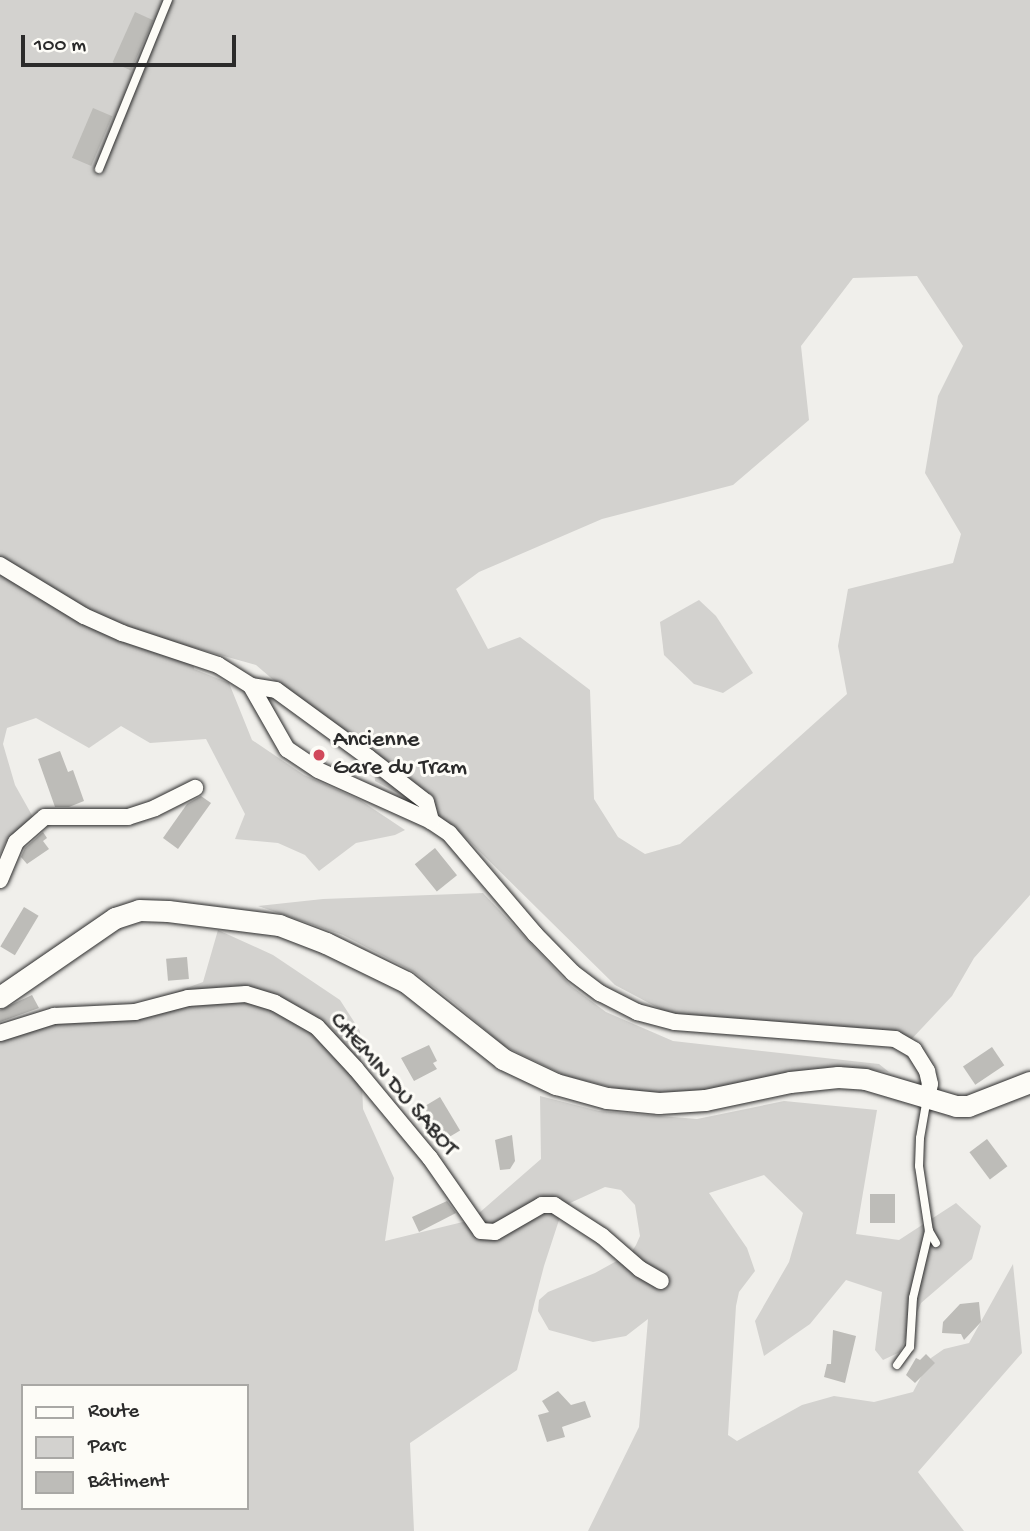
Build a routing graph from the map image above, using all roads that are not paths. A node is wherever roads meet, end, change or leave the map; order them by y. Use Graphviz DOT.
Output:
graph roads {
  1 [pos="168,0"];
  2 [pos="99,169"];
  3 [pos="0,565"];
  4 [pos="251,686"];
  5 [pos="195,788"];
  6 [pos="431,821"];
  7 [pos="0,880"];
  8 [pos="1,993"];
  9 [pos="0,1033"];
  10 [pos="1030,1082"];
  11 [pos="927,1098"];
  12 [pos="929,1231"];
  13 [pos="936,1243"];
  14 [pos="661,1281"];
  15 [pos="897,1365"];
  1 -- 2 [label="lane"];
  3 -- 4 [label="street"];
  4 -- 6 [label="street"];
  4 -- 6 [label="street"];
  5 -- 7 [label="street"];
  6 -- 11 [label="street"];
  8 -- 11 [label="main road"];
  9 -- 14 [label="street, CHEMIN DU SABOT"];
  10 -- 11 [label="main road"];
  11 -- 12 [label="lane"];
  12 -- 13 [label="lane"];
  12 -- 15 [label="lane"];
}
